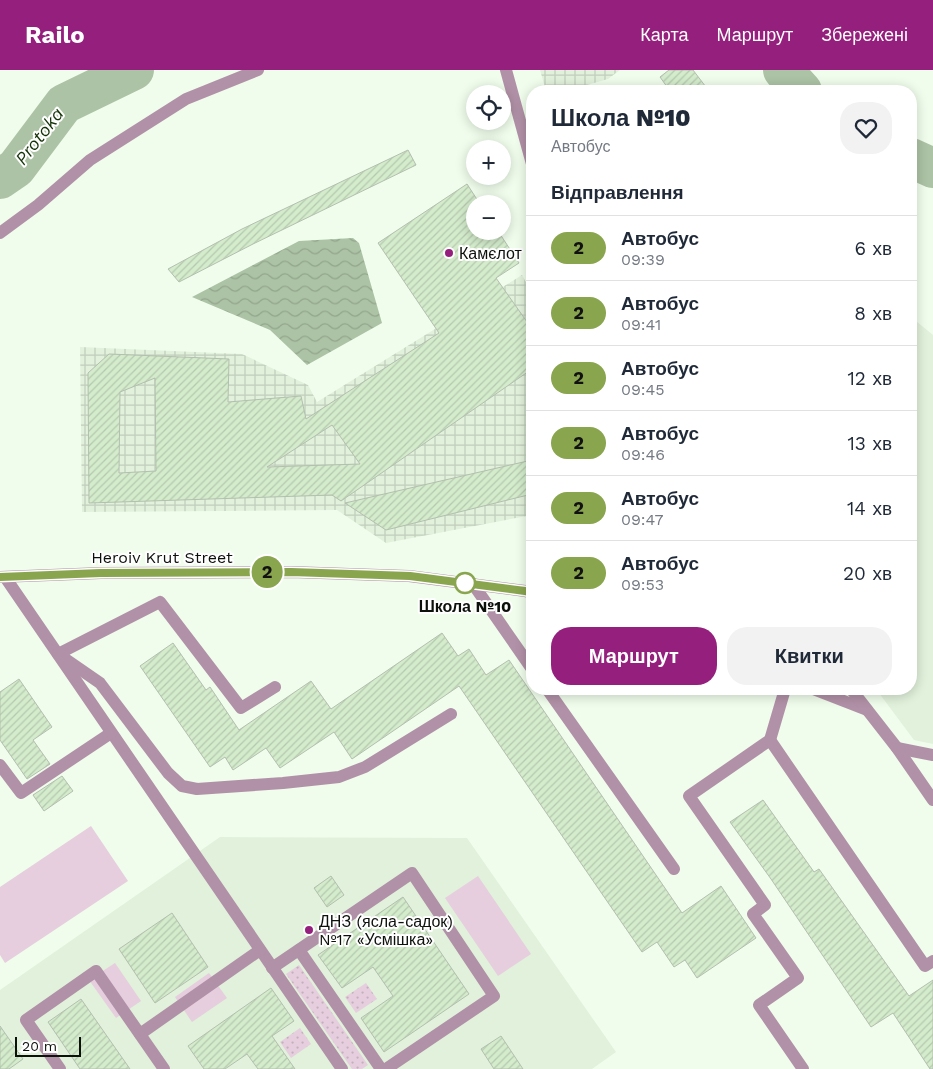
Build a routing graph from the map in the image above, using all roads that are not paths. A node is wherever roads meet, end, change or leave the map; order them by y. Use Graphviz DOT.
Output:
graph roads {
  1 [pos="258,70"];
  2 [pos="506,70"];
  3 [pos="526,142"];
  4 [pos="0,233"];
  5 [pos="2,577"];
  6 [pos="473,584"];
  7 [pos="526,592"];
  8 [pos="58,654"];
  9 [pos="526,660"];
  10 [pos="275,687"];
  11 [pos="551,695"];
  12 [pos="783,695"];
  13 [pos="828,695"];
  14 [pos="856,695"];
  15 [pos="867,710"];
  16 [pos="451,714"];
  17 [pos="111,732"];
  18 [pos="770,740"];
  19 [pos="897,748"];
  20 [pos="933,755"];
  21 [pos="0,765"];
  22 [pos="933,800"];
  23 [pos="674,869"];
  24 [pos="260,950"];
  25 [pos="300,950"];
  26 [pos="933,961"];
  27 [pos="272,968"];
  28 [pos="140,1034"];
  29 [pos="60,1069"];
  30 [pos="164,1069"];
  31 [pos="342,1069"];
  32 [pos="381,1069"];
  33 [pos="386,1069"];
  34 [pos="803,1069"];
  1 -- 4 [label="street"];
  2 -- 3 [label="street"];
  5 -- 6 [label="street, Heroiv Krut Street"];
  5 -- 8 [label="street"];
  6 -- 7 [label="street, Heroiv Krut Street"];
  6 -- 9 [label="street"];
  8 -- 10 [label="street"];
  8 -- 16 [label="street"];
  8 -- 17 [label="street"];
  11 -- 23 [label="street"];
  12 -- 18 [label="street"];
  13 -- 15 [label="street"];
  14 -- 15 [label="street"];
  15 -- 19 [label="street"];
  17 -- 21 [label="street"];
  17 -- 24 [label="street"];
  18 -- 26 [label="street"];
  18 -- 34 [label="street"];
  19 -- 20 [label="street"];
  19 -- 22 [label="street"];
  24 -- 27 [label="street"];
  24 -- 28 [label="street"];
  25 -- 27 [label="street"];
  25 -- 32 [label="street"];
  25 -- 33 [label="street"];
  27 -- 31 [label="street"];
  28 -- 29 [label="street"];
  28 -- 30 [label="street"];
}
